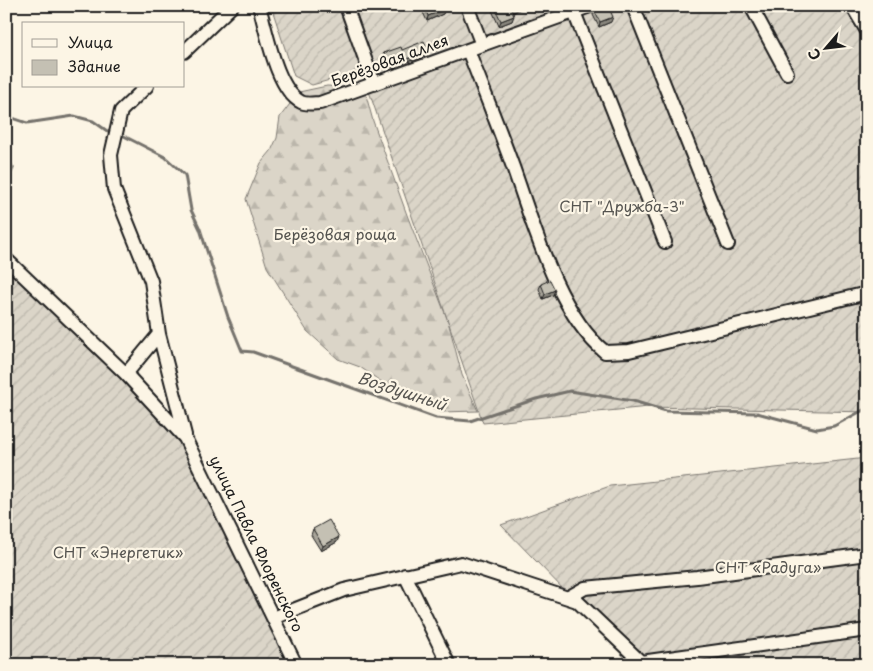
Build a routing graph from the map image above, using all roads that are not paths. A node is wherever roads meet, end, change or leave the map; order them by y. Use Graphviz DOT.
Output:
graph roads {
  1 [pos="232,6"];
  2 [pos="259,6"];
  3 [pos="346,6"];
  4 [pos="467,6"];
  5 [pos="590,6"];
  6 [pos="633,6"];
  7 [pos="751,6"];
  8 [pos="852,6"];
  9 [pos="574,12"];
  10 [pos="867,31"];
  11 [pos="482,45"];
  12 [pos="468,50"];
  13 [pos="185,51"];
  14 [pos="787,73"];
  15 [pos="374,84"];
  16 [pos="145,88"];
  17 [pos="665,242"];
  18 [pos="728,244"];
  19 [pos="6,259"];
  20 [pos="867,293"];
  21 [pos="159,334"];
  22 [pos="126,374"];
  23 [pos="186,438"];
  24 [pos="867,554"];
  25 [pos="405,575"];
  26 [pos="569,597"];
  27 [pos="274,618"];
  28 [pos="867,630"];
  29 [pos="642,664"];
  30 [pos="296,665"];
  31 [pos="449,665"];
  1 -- 13 [label="street"];
  2 -- 15 [label="street, Берёзовая аллея"];
  3 -- 15 [label="street"];
  4 -- 11 [label="street"];
  5 -- 9 [label="street, Берёзовая аллея"];
  6 -- 18 [label="street"];
  7 -- 14 [label="street"];
  8 -- 10 [label="street"];
  9 -- 11 [label="street, Берёзовая аллея"];
  9 -- 17 [label="street"];
  11 -- 12 [label="street, Берёзовая аллея"];
  12 -- 15 [label="street, Берёзовая аллея"];
  12 -- 20 [label="street"];
  16 -- 21 [label="street, улица Павла Флоренского"];
  19 -- 22 [label="street, улица Павла Флоренского"];
  21 -- 22 [label="street"];
  21 -- 23 [label="street, улица Павла Флоренского"];
  22 -- 23 [label="street, улица Павла Флоренского"];
  23 -- 27 [label="street, улица Павла Флоренского"];
  24 -- 26 [label="street"];
  25 -- 26 [label="street"];
  25 -- 27 [label="street"];
  25 -- 31 [label="street"];
  26 -- 29 [label="street"];
  27 -- 30 [label="street, улица Павла Флоренского"];
  28 -- 29 [label="street"];
}
